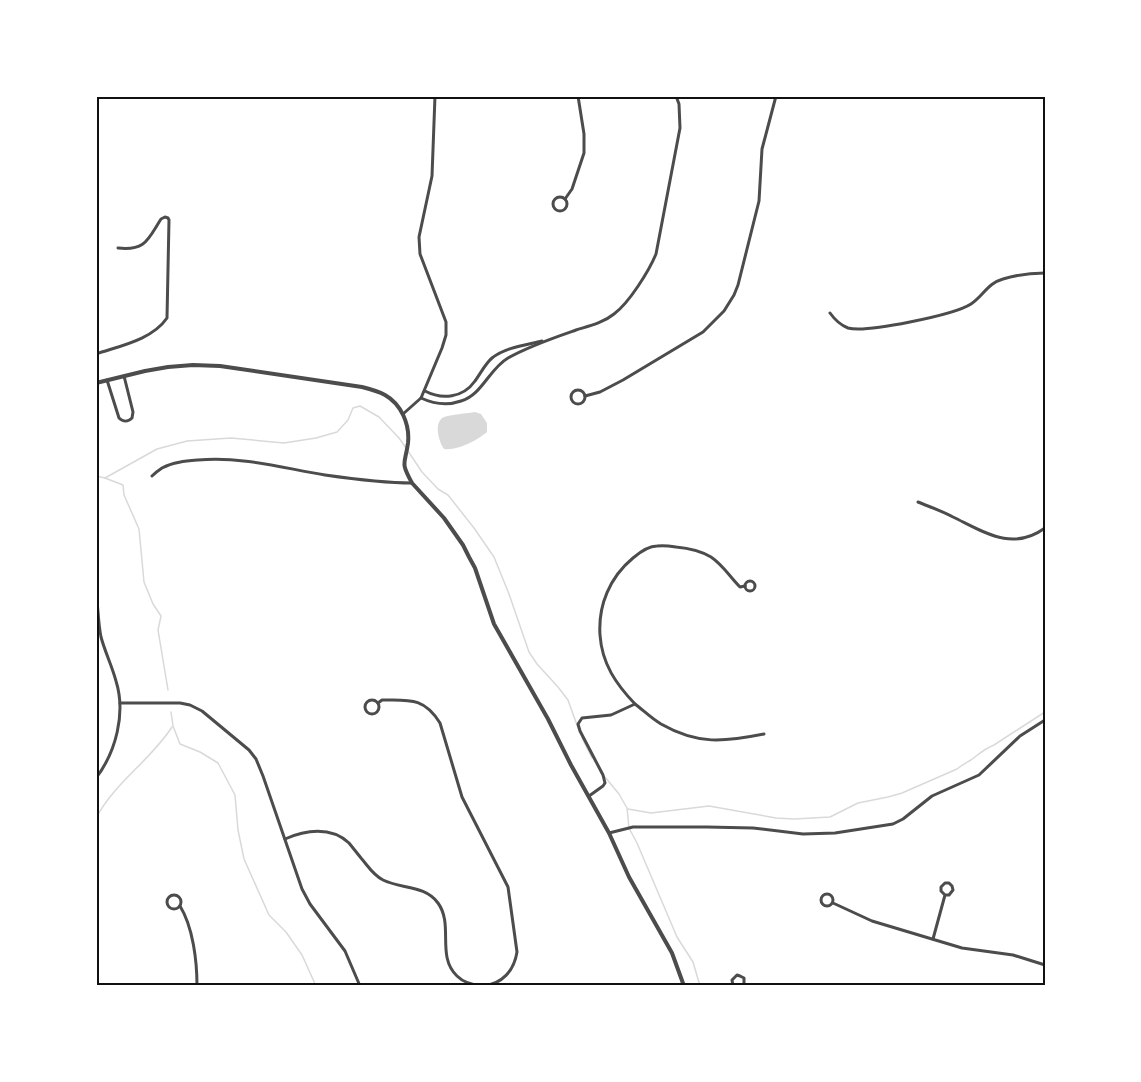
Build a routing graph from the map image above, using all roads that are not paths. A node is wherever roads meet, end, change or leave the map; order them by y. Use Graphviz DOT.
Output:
graph roads {
  1 [pos="435,96"];
  2 [pos="578,96"];
  3 [pos="676,96"];
  4 [pos="776,96"];
  5 [pos="565,199"];
  6 [pos="118,248"];
  7 [pos="1045,273"];
  8 [pos="830,313"];
  9 [pos="549,340"];
  10 [pos="96,354"];
  11 [pos="124,376"];
  12 [pos="107,380"];
  13 [pos="96,383"];
  14 [pos="424,391"];
  15 [pos="585,396"];
  16 [pos="441,397"];
  17 [pos="421,398"];
  18 [pos="440,404"];
  19 [pos="403,414"];
  20 [pos="152,476"];
  21 [pos="412,483"];
  22 [pos="918,502"];
  23 [pos="1045,528"];
  24 [pos="745,586"];
  25 [pos="96,591"];
  26 [pos="120,703"];
  27 [pos="378,703"];
  28 [pos="635,704"];
  29 [pos="1045,720"];
  30 [pos="764,734"];
  31 [pos="96,778"];
  32 [pos="589,796"];
  33 [pos="609,833"];
  34 [pos="285,839"];
  35 [pos="945,895"];
  36 [pos="833,903"];
  37 [pos="180,906"];
  38 [pos="933,939"];
  39 [pos="1045,965"];
  40 [pos="499,984"];
  41 [pos="197,986"];
  42 [pos="360,986"];
  43 [pos="482,986"];
  44 [pos="684,986"];
  45 [pos="733,986"];
  46 [pos="743,986"];
  1 -- 14 [label="street"];
  2 -- 5 [label="street"];
  3 -- 9 [label="street"];
  4 -- 15 [label="street"];
  5 -- 5 [label="street"];
  6 -- 10 [label="street"];
  7 -- 8 [label="street"];
  9 -- 16 [label="street"];
  9 -- 18 [label="street"];
  11 -- 12 [label="street"];
  11 -- 12 [label="street"];
  11 -- 19 [label="street"];
  12 -- 13 [label="street"];
  14 -- 16 [label="street"];
  14 -- 17 [label="street"];
  15 -- 15 [label="street"];
  16 -- 18 [label="street"];
  17 -- 18 [label="street"];
  17 -- 19 [label="street"];
  19 -- 21 [label="street"];
  20 -- 21 [label="street"];
  21 -- 32 [label="street"];
  22 -- 23 [label="street"];
  24 -- 28 [label="street"];
  25 -- 26 [label="street"];
  26 -- 31 [label="street"];
  26 -- 34 [label="street"];
  27 -- 27 [label="street"];
  27 -- 40 [label="street"];
  28 -- 30 [label="street"];
  28 -- 32 [label="street"];
  29 -- 33 [label="street"];
  32 -- 33 [label="street"];
  33 -- 44 [label="street"];
  34 -- 42 [label="street"];
  34 -- 43 [label="street"];
  35 -- 35 [label="street"];
  35 -- 38 [label="street"];
  36 -- 36 [label="street"];
  36 -- 38 [label="street"];
  37 -- 37 [label="street"];
  37 -- 41 [label="street"];
  38 -- 39 [label="street"];
  40 -- 43 [label="street"];
  45 -- 46 [label="street"];
}
